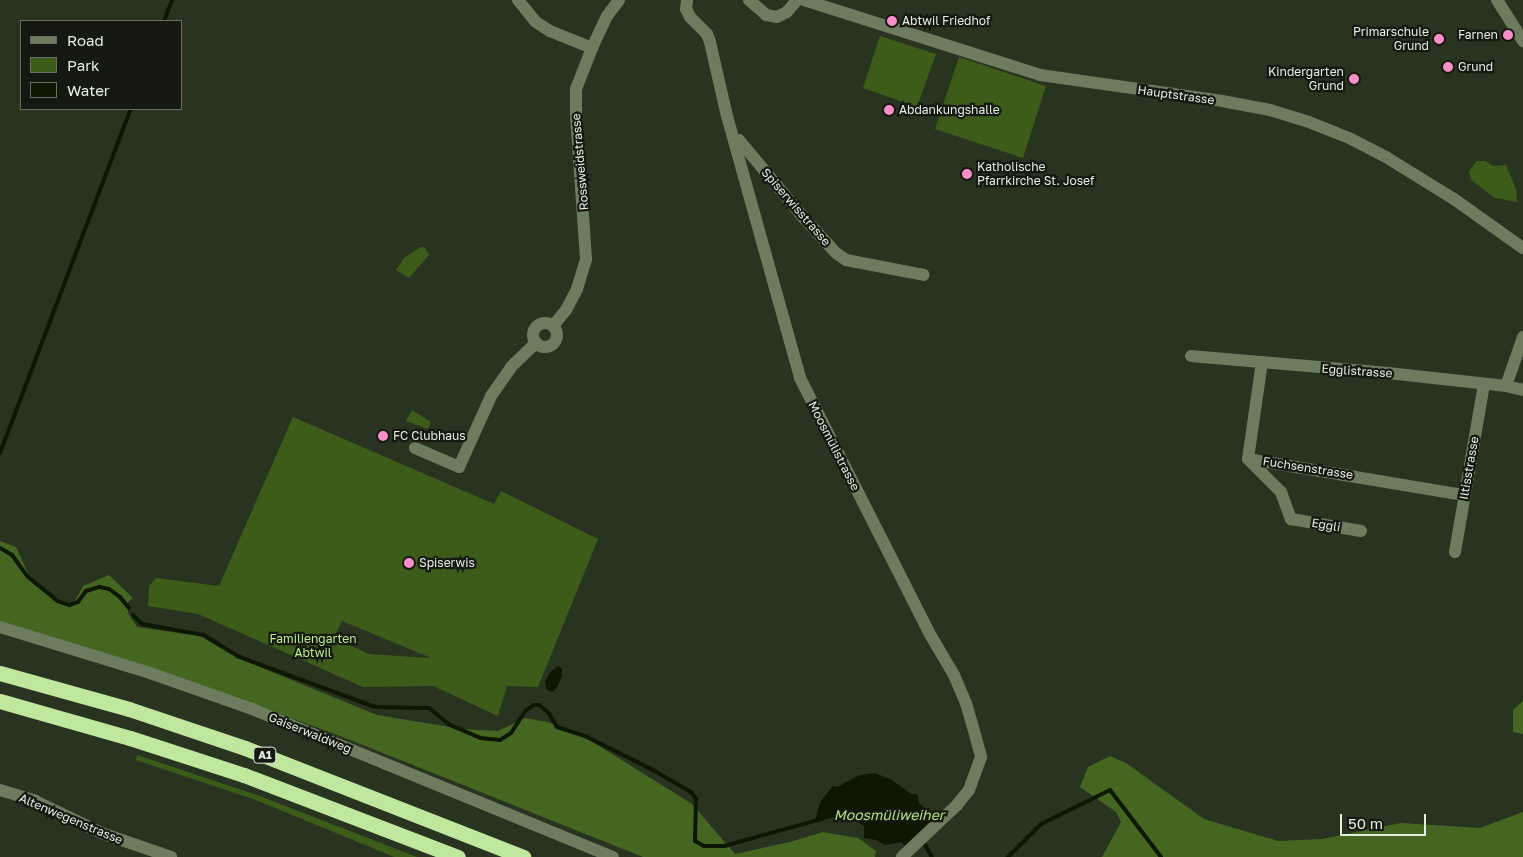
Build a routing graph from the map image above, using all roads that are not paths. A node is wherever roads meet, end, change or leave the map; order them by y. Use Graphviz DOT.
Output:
graph roads {
  1 [pos="518,0"];
  2 [pos="619,0"];
  3 [pos="687,0"];
  4 [pos="749,0"];
  5 [pos="797,0"];
  6 [pos="804,0"];
  7 [pos="1498,0"];
  8 [pos="1523,41"];
  9 [pos="592,48"];
  10 [pos="734,140"];
  11 [pos="1523,248"];
  12 [pos="924,275"];
  13 [pos="554,326"];
  14 [pos="1523,337"];
  15 [pos="536,343"];
  16 [pos="1191,356"];
  17 [pos="1262,362"];
  18 [pos="1484,384"];
  19 [pos="1506,386"];
  20 [pos="1523,390"];
  21 [pos="415,448"];
  22 [pos="1248,458"];
  23 [pos="1464,494"];
  24 [pos="1361,531"];
  25 [pos="1455,552"];
  26 [pos="0,627"];
  27 [pos="0,673"];
  28 [pos="0,702"];
  29 [pos="0,790"];
  30 [pos="593,854"];
  31 [pos="903,856"];
  32 [pos="171,857"];
  33 [pos="458,857"];
  34 [pos="523,857"];
  35 [pos="613,857"];
  1 -- 9 [label="street"];
  2 -- 9 [label="street, Rossweidstrasse"];
  3 -- 10 [label="street, Moosmülistrasse"];
  4 -- 5 [label="street"];
  6 -- 11 [label="street, Hauptstrasse"];
  7 -- 8 [label="street"];
  9 -- 13 [label="street, Rossweidstrasse"];
  10 -- 12 [label="street, Spiserwisstrasse"];
  10 -- 31 [label="street, Moosmülistrasse"];
  13 -- 15 [label="street"];
  13 -- 15 [label="street"];
  14 -- 19 [label="street"];
  15 -- 21 [label="street"];
  16 -- 17 [label="street, Egglistrasse"];
  17 -- 18 [label="street, Egglistrasse"];
  17 -- 22 [label="street, Fuchsenstrasse"];
  18 -- 19 [label="street, Egglistrasse"];
  18 -- 23 [label="street, Iltisstrasse"];
  19 -- 20 [label="street, Egglistrasse"];
  22 -- 23 [label="street, Fuchsenstrasse"];
  22 -- 24 [label="street, Eggli"];
  23 -- 25 [label="street, Iltisstrasse"];
  26 -- 30 [label="street, Gaiserwaldweg"];
  27 -- 34 [label="highway, A1"];
  28 -- 33 [label="highway, A1"];
  29 -- 32 [label="street, Altenwegenstrasse"];
  30 -- 35 [label="street, Gaiserwaldweg"];
}
